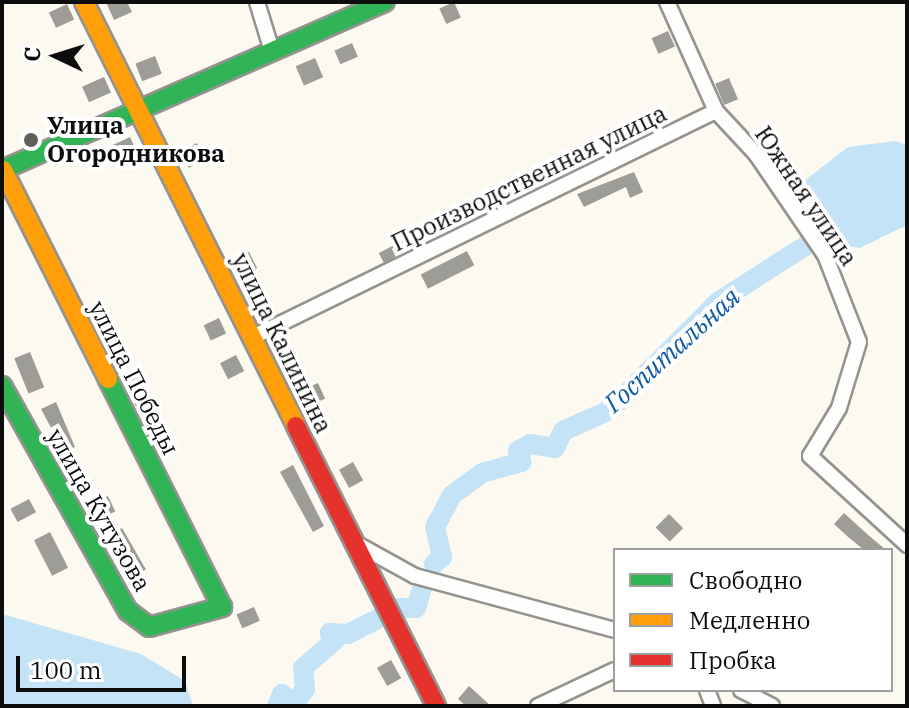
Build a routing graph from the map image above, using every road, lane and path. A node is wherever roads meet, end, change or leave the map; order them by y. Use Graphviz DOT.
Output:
graph roads {
  1 [pos="84,2"];
  2 [pos="257,2"];
  3 [pos="385,2"];
  4 [pos="667,2"];
  5 [pos="272,51"];
  6 [pos="138,108"];
  7 [pos="716,111"];
  8 [pos="3,170"];
  9 [pos="253,337"];
  10 [pos="2,386"];
  11 [pos="353,542"];
  12 [pos="907,545"];
  13 [pos="222,607"];
  14 [pos="613,629"];
  15 [pos="613,671"];
  16 [pos="745,692"];
  17 [pos="436,706"];
  18 [pos="538,706"];
  19 [pos="772,706"];
  1 -- 6 [label="street, улица Калинина"];
  2 -- 5 [label="street"];
  3 -- 5 [label="street"];
  4 -- 7 [label="street"];
  5 -- 6 [label="street"];
  6 -- 8 [label="street"];
  6 -- 9 [label="street, улица Калинина"];
  7 -- 9 [label="street, Производственная улица"];
  7 -- 12 [label="street, Южная улица"];
  8 -- 13 [label="street, улица Победы"];
  9 -- 11 [label="street, улица Калинина"];
  10 -- 13 [label="street, улица Кутузова"];
  11 -- 14 [label="street"];
  11 -- 17 [label="street, улица Калинина"];
  15 -- 18 [label="street"];
  16 -- 19 [label="street"];
}
